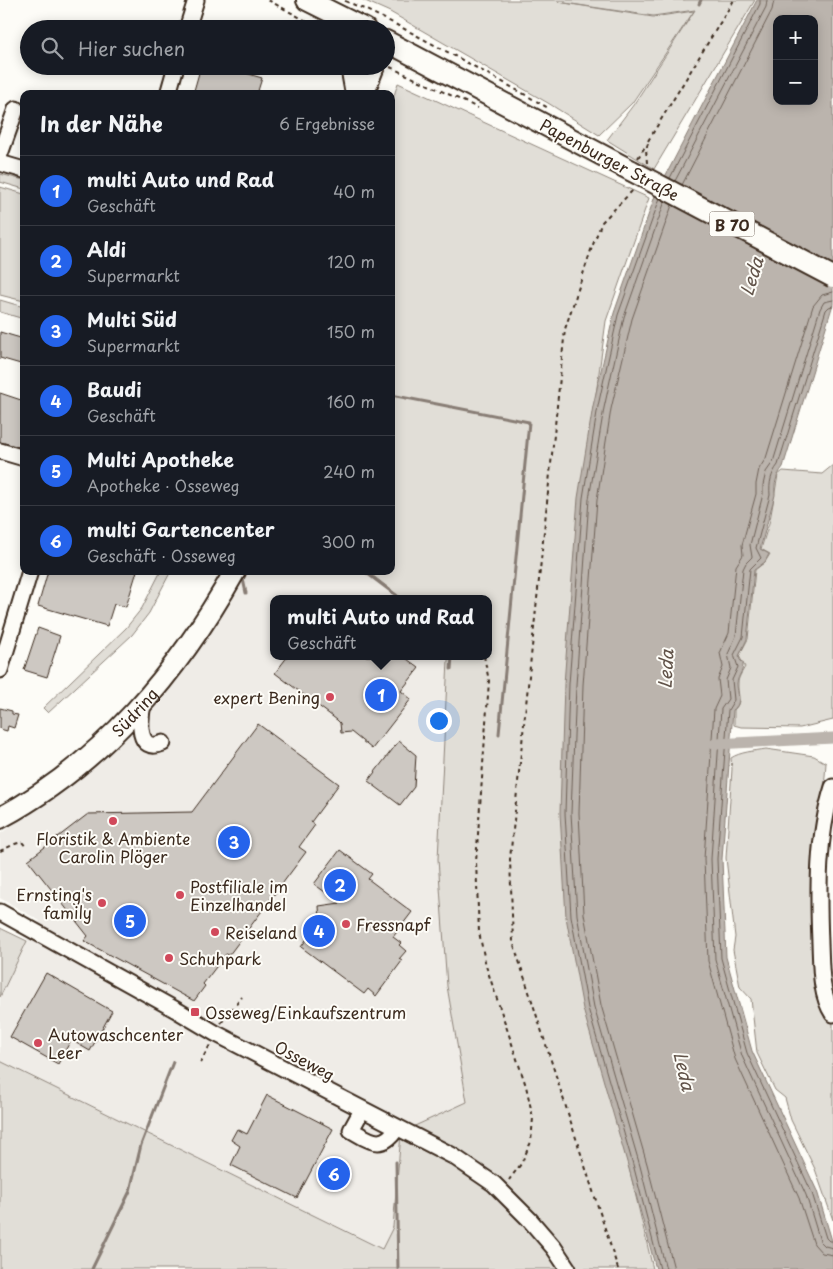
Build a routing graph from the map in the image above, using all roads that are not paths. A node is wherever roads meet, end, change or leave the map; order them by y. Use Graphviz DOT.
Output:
graph roads {
  1 [pos="196,0"];
  2 [pos="302,0"];
  3 [pos="307,0"];
  4 [pos="190,20"];
  5 [pos="323,20"];
  6 [pos="346,20"];
  7 [pos="395,46"];
  8 [pos="173,75"];
  9 [pos="353,75"];
  10 [pos="370,75"];
  11 [pos="169,90"];
  12 [pos="355,90"];
  13 [pos="365,90"];
  14 [pos="16,109"];
  15 [pos="0,154"];
  16 [pos="0,163"];
  17 [pos="20,169"];
  18 [pos="833,277"];
  19 [pos="0,451"];
  20 [pos="20,457"];
  21 [pos="29,575"];
  22 [pos="233,575"];
  23 [pos="0,670"];
  24 [pos="143,704"];
  25 [pos="162,743"];
  26 [pos="833,787"];
  27 [pos="0,818"];
  28 [pos="0,912"];
  29 [pos="833,1014"];
  30 [pos="362,1110"];
  31 [pos="397,1128"];
  32 [pos="568,1269"];
  1 -- 4 [label="street"];
  2 -- 5 [label="main road"];
  3 -- 6 [label="main road"];
  7 -- 18 [label="main road, Papenburger Straße / B 70, bridge"];
  8 -- 11 [label="street"];
  9 -- 12 [label="main road"];
  10 -- 13 [label="main road"];
  14 -- 15 [label="street"];
  16 -- 17 [label="street"];
  19 -- 20 [label="street"];
  21 -- 23 [label="street"];
  22 -- 24 [label="main road, Südring"];
  24 -- 25 [label="street"];
  24 -- 27 [label="main road, Südring"];
  26 -- 29 [label="street"];
  28 -- 30 [label="street, Osseweg"];
  30 -- 31 [label="street, Osseweg"];
  30 -- 31 [label="street"];
  31 -- 32 [label="street, Osseweg"];
}
